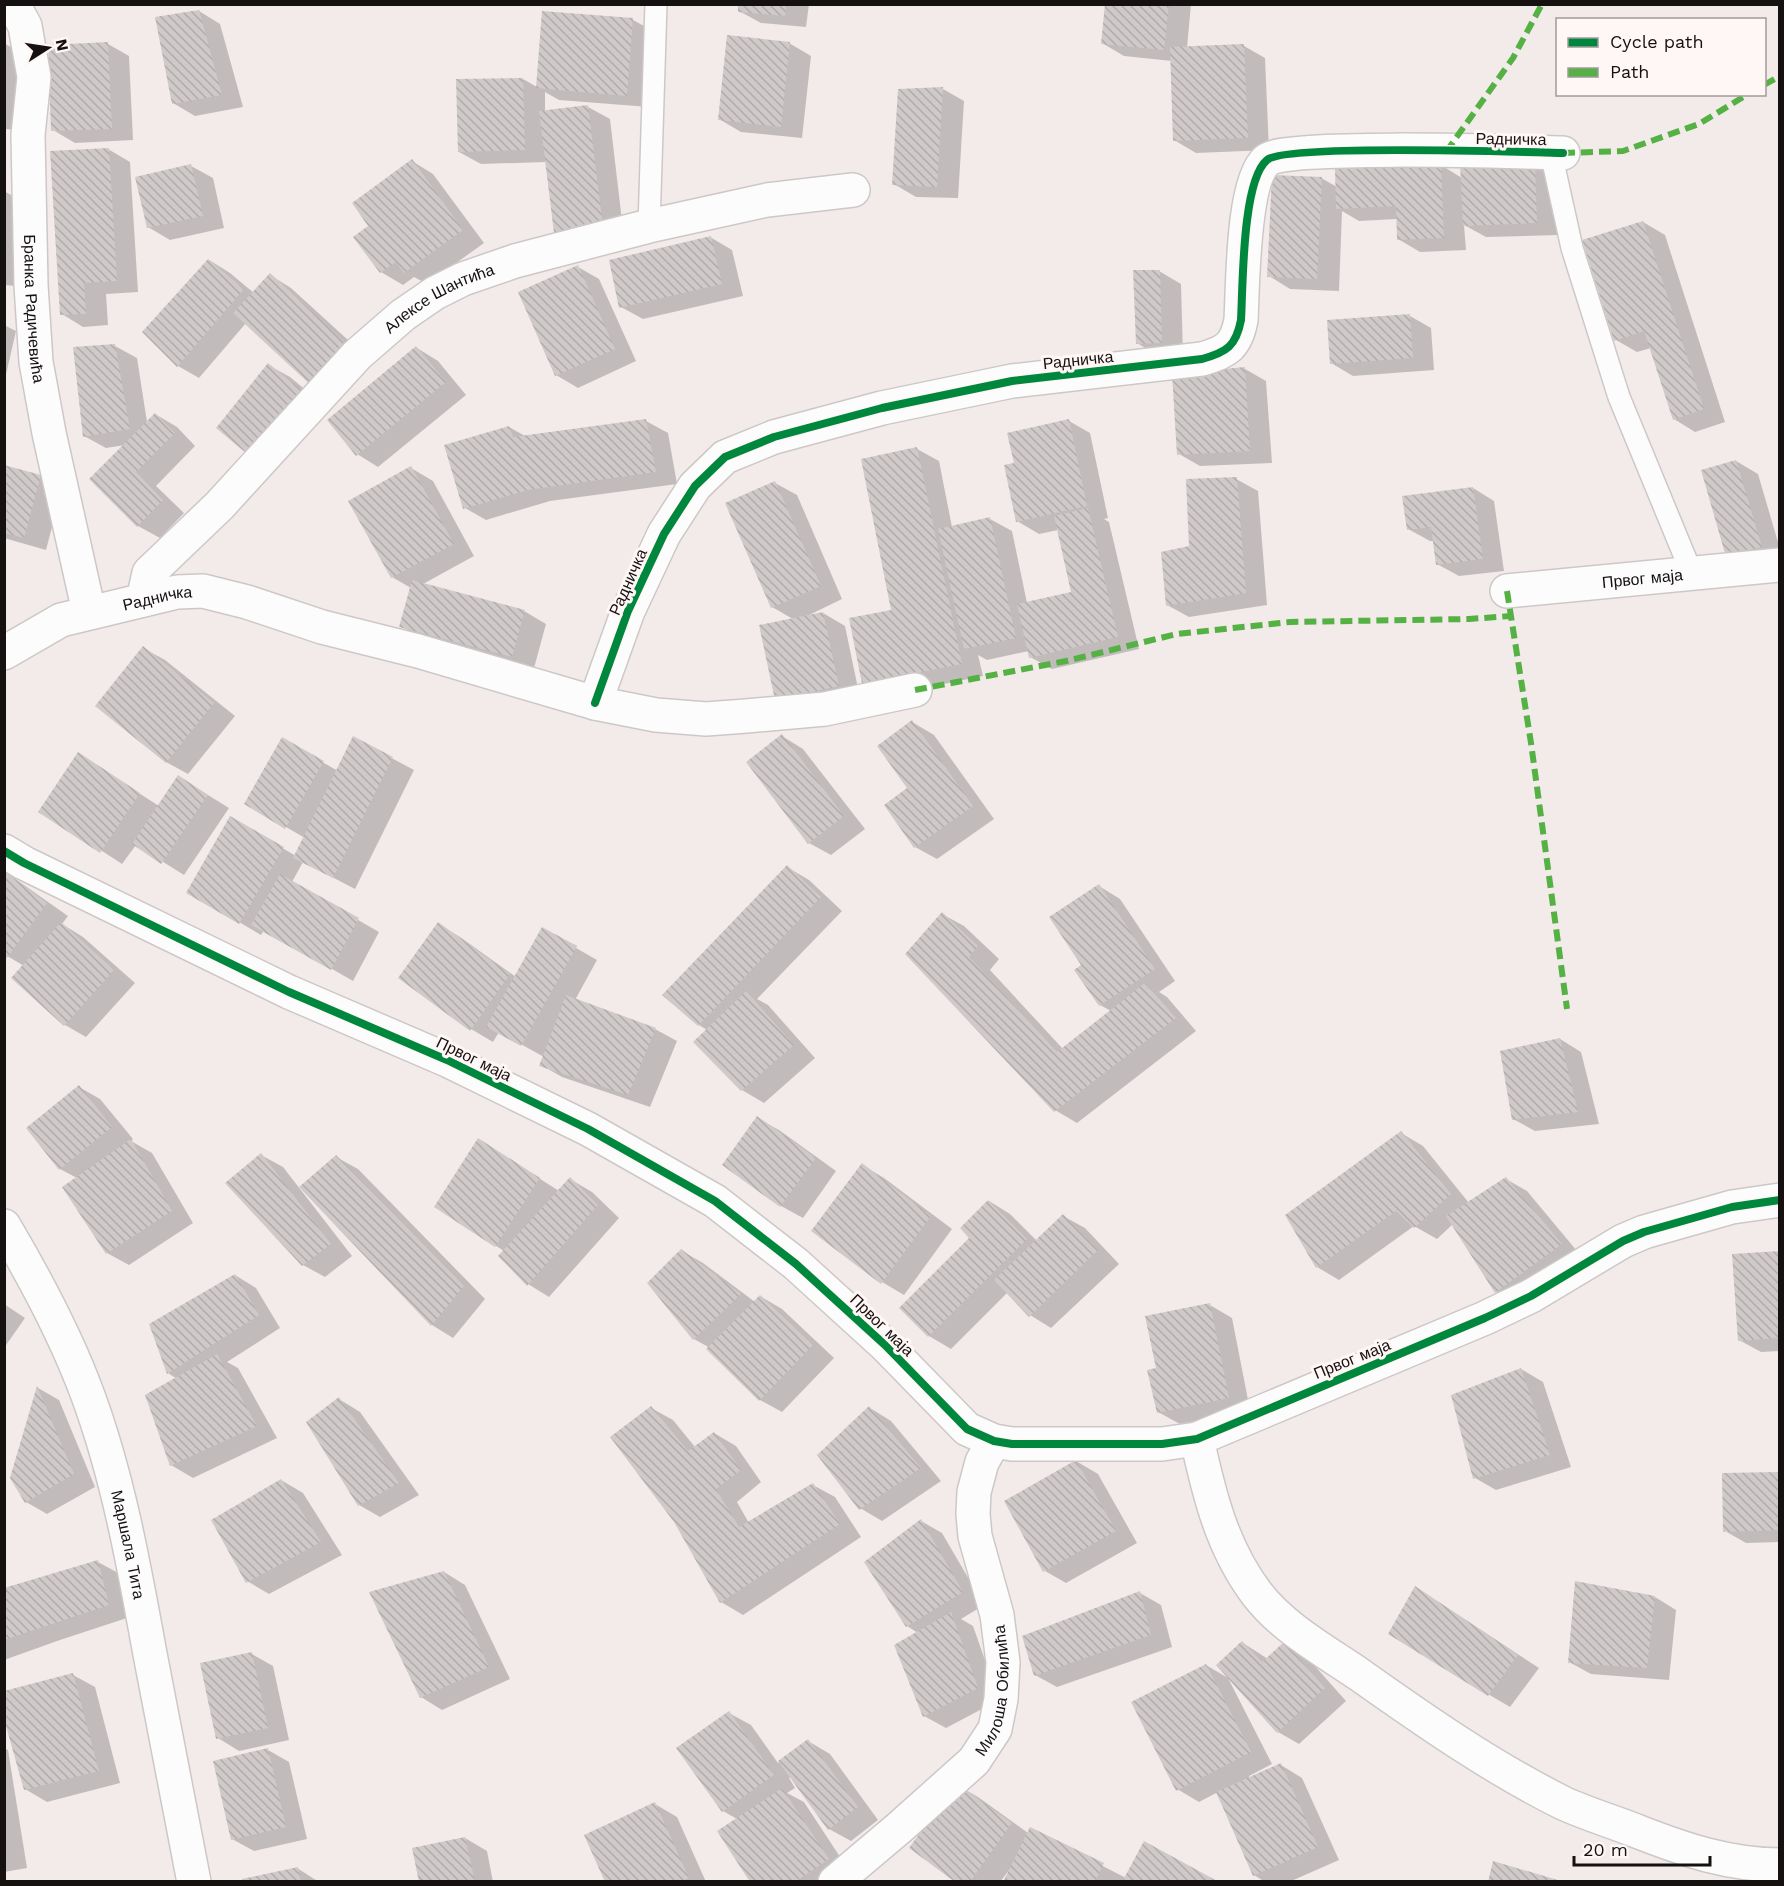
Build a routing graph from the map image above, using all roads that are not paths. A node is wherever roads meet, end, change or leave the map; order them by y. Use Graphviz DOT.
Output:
graph roads {
  1 [pos="13,4"];
  2 [pos="656,4"];
  3 [pos="1557,153"];
  4 [pos="853,189"];
  5 [pos="650,226"];
  6 [pos="1779,565"];
  7 [pos="1692,574"];
  8 [pos="1507,591"];
  9 [pos="142,600"];
  10 [pos="89,612"];
  11 [pos="4,653"];
  12 [pos="915,690"];
  13 [pos="595,703"];
  14 [pos="4,851"];
  15 [pos="1779,1200"];
  16 [pos="4,1226"];
  17 [pos="1197,1439"];
  18 [pos="994,1441"];
  19 [pos="1779,1865"];
  20 [pos="194,1881"];
  21 [pos="835,1881"];
  1 -- 10 [label="street, Бранка Радичевића"];
  2 -- 5 [label="lane"];
  3 -- 7 [label="lane"];
  3 -- 13 [label="street, Радничка"];
  4 -- 5 [label="street, Алексе Шантића"];
  5 -- 9 [label="street, Алексе Шантића"];
  6 -- 7 [label="street, Првог маја"];
  7 -- 8 [label="street, Првог маја"];
  9 -- 10 [label="street, Радничка"];
  9 -- 13 [label="street, Радничка"];
  10 -- 11 [label="street, Радничка"];
  12 -- 13 [label="street, Радничка"];
  14 -- 18 [label="street, Првог маја"];
  15 -- 17 [label="street, Првог маја"];
  16 -- 20 [label="street, Маршала Тита"];
  17 -- 18 [label="street, Првог маја"];
  17 -- 19 [label="street"];
  18 -- 21 [label="street, Милоша Обилића"];
}
